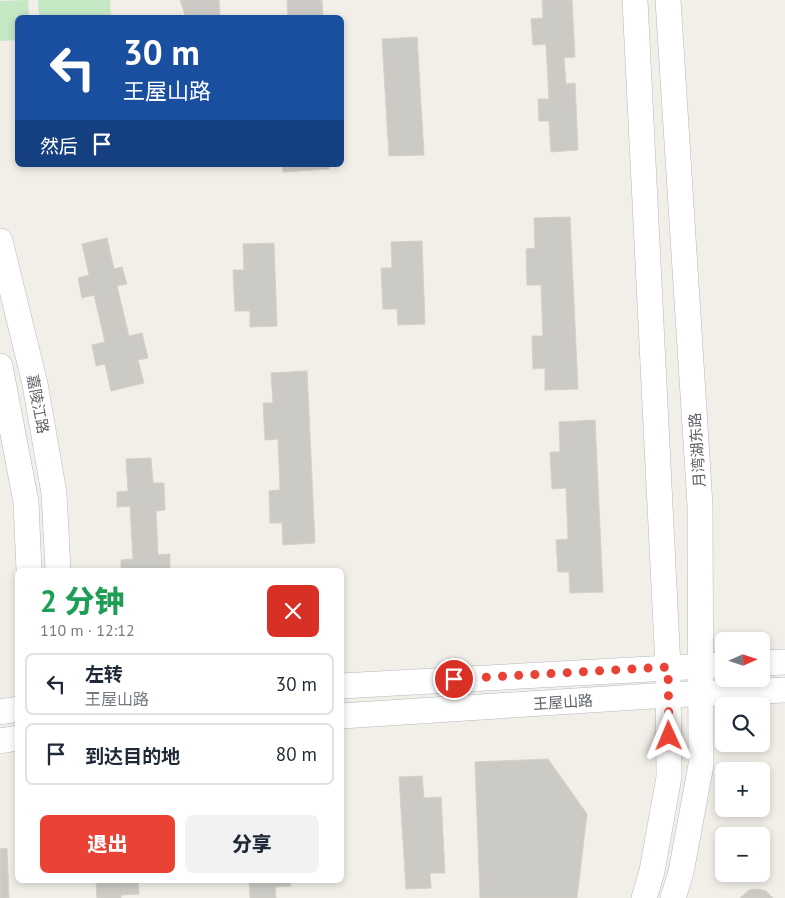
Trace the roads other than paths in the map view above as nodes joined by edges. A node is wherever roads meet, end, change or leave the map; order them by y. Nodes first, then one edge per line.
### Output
1 (635, 0) edge
2 (668, 0) edge
3 (0, 241) edge
4 (0, 366) edge
5 (29, 568) edge
6 (58, 568) edge
7 (785, 662) edge
8 (770, 663) edge
9 (712, 665) edge
10 (668, 667) junction
11 (344, 686) edge
12 (785, 690) edge
13 (701, 693) junction
14 (668, 695) junction
15 (15, 710) edge
16 (0, 712) edge
17 (344, 716) edge
18 (15, 738) edge
19 (0, 741) edge
20 (644, 898) edge
21 (673, 898) edge

1 - 10 street
2 - 9 street, 月湾湖东路
3 - 6 street, 嘉陵江路
4 - 5 street, 嘉陵江路
7 - 8 street
9 - 10 street, 王屋山路
9 - 13 street, 月湾湖东路
10 - 11 street, 王屋山路
10 - 14 street
12 - 13 street, 王屋山路
13 - 14 street, 王屋山路
13 - 21 street, 月湾湖东路
14 - 17 street, 王屋山路
14 - 20 street
15 - 16 street
18 - 19 street

